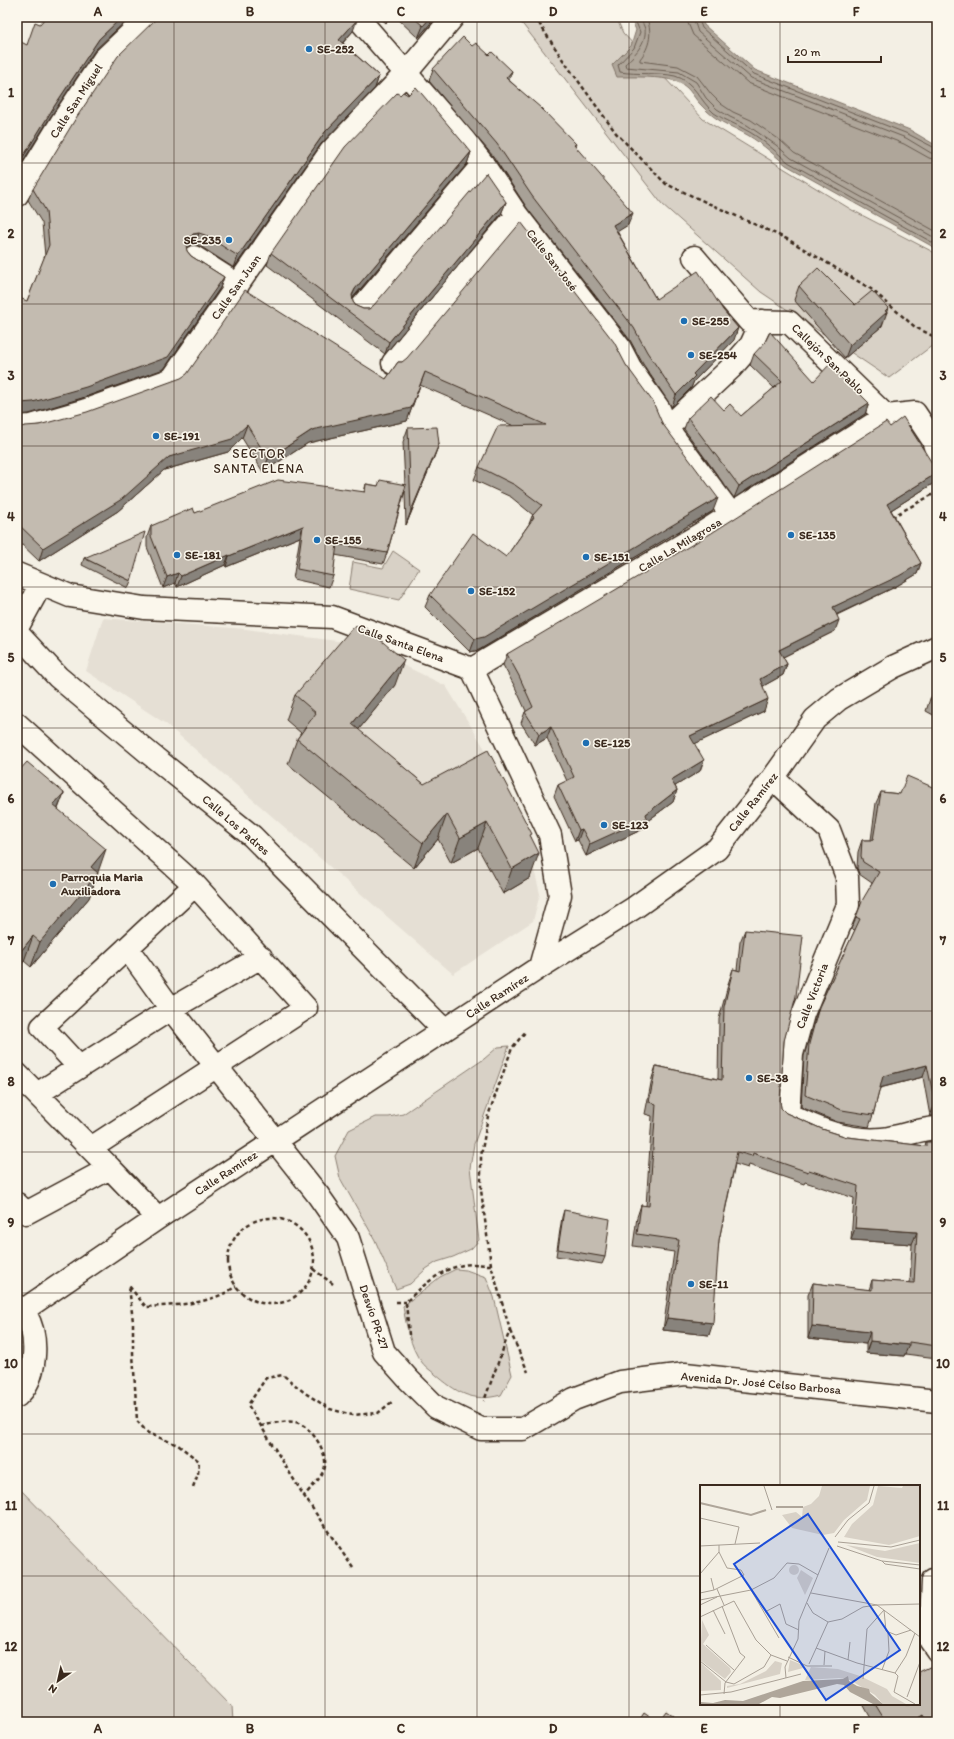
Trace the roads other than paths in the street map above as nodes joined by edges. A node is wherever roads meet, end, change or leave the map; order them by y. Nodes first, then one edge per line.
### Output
1 (148, 17) edge
2 (357, 17) edge
3 (452, 17) edge
4 (406, 73) junction
5 (483, 164) junction
6 (17, 195) edge
7 (517, 215) junction
8 (194, 257) edge
9 (694, 257) dead end
10 (238, 285) junction
11 (360, 309) edge
12 (762, 321) junction
13 (393, 363) dead end
14 (886, 416) junction
15 (17, 427) edge
16 (667, 428) junction
17 (937, 453) edge
18 (731, 514) junction
19 (17, 574) edge
20 (41, 584) junction
21 (17, 628) edge
22 (17, 633) edge
23 (937, 648) edge
24 (472, 669) junction
25 (17, 724) edge
26 (773, 778) junction
27 (196, 884) junction
28 (127, 948) junction
29 (261, 957) junction
30 (540, 967) junction
31 (171, 1010) junction
32 (444, 1030) junction
33 (80, 1067) junction
34 (217, 1067) junction
35 (17, 1074) edge
36 (37, 1094) junction
37 (937, 1128) edge
38 (275, 1141) junction
39 (91, 1148) junction
40 (110, 1168) junction
41 (17, 1204) edge
42 (158, 1218) junction
43 (19, 1308) edge
44 (17, 1396) edge
45 (937, 1401) edge
46 (523, 1429) joint
47 (937, 1580) edge
48 (937, 1650) edge

1 - 6 street, Calle San Miguel
2 - 4 street, Calle San José
3 - 4 street, Calle San Juan
4 - 5 street, Calle San José
4 - 10 street, Calle San Juan
5 - 7 street, Calle San José
5 - 11 street
7 - 13 street
7 - 16 street, Calle San José
8 - 10 street
9 - 12 street, Callejón San Pablo
10 - 15 street, Calle San Juan
12 - 14 street, Callejón San Pablo
12 - 16 street
14 - 17 street
14 - 18 street, Calle La Milagrosa
16 - 18 street, Calle San José
18 - 24 street, Calle La Milagrosa
19 - 20 street, Calle Santa Elena
20 - 21 street
20 - 24 street, Calle Santa Elena
22 - 32 street, Calle Los Padres
23 - 26 street, Calle Ramírez
24 - 30 street
25 - 27 street
26 - 30 street, Calle Ramírez
26 - 37 street, Calle Victoria
27 - 28 street
27 - 29 street
28 - 31 street, Desvío PR-27
28 - 33 street
29 - 31 street
29 - 34 street
30 - 32 street, Calle Ramírez
31 - 33 street
31 - 34 street, Desvío PR-27
32 - 38 street, Calle Ramírez
33 - 36 street
34 - 38 street, Desvío PR-27
34 - 39 street
35 - 36 street
36 - 39 street
38 - 42 street, Calle Ramírez
38 - 46 street, Desvío PR-27
39 - 40 street
40 - 41 street
40 - 42 street
42 - 43 street, Calle Ramírez
43 - 44 street
45 - 46 street, Avenida Dr. José Celso Barbosa
47 - 48 street

